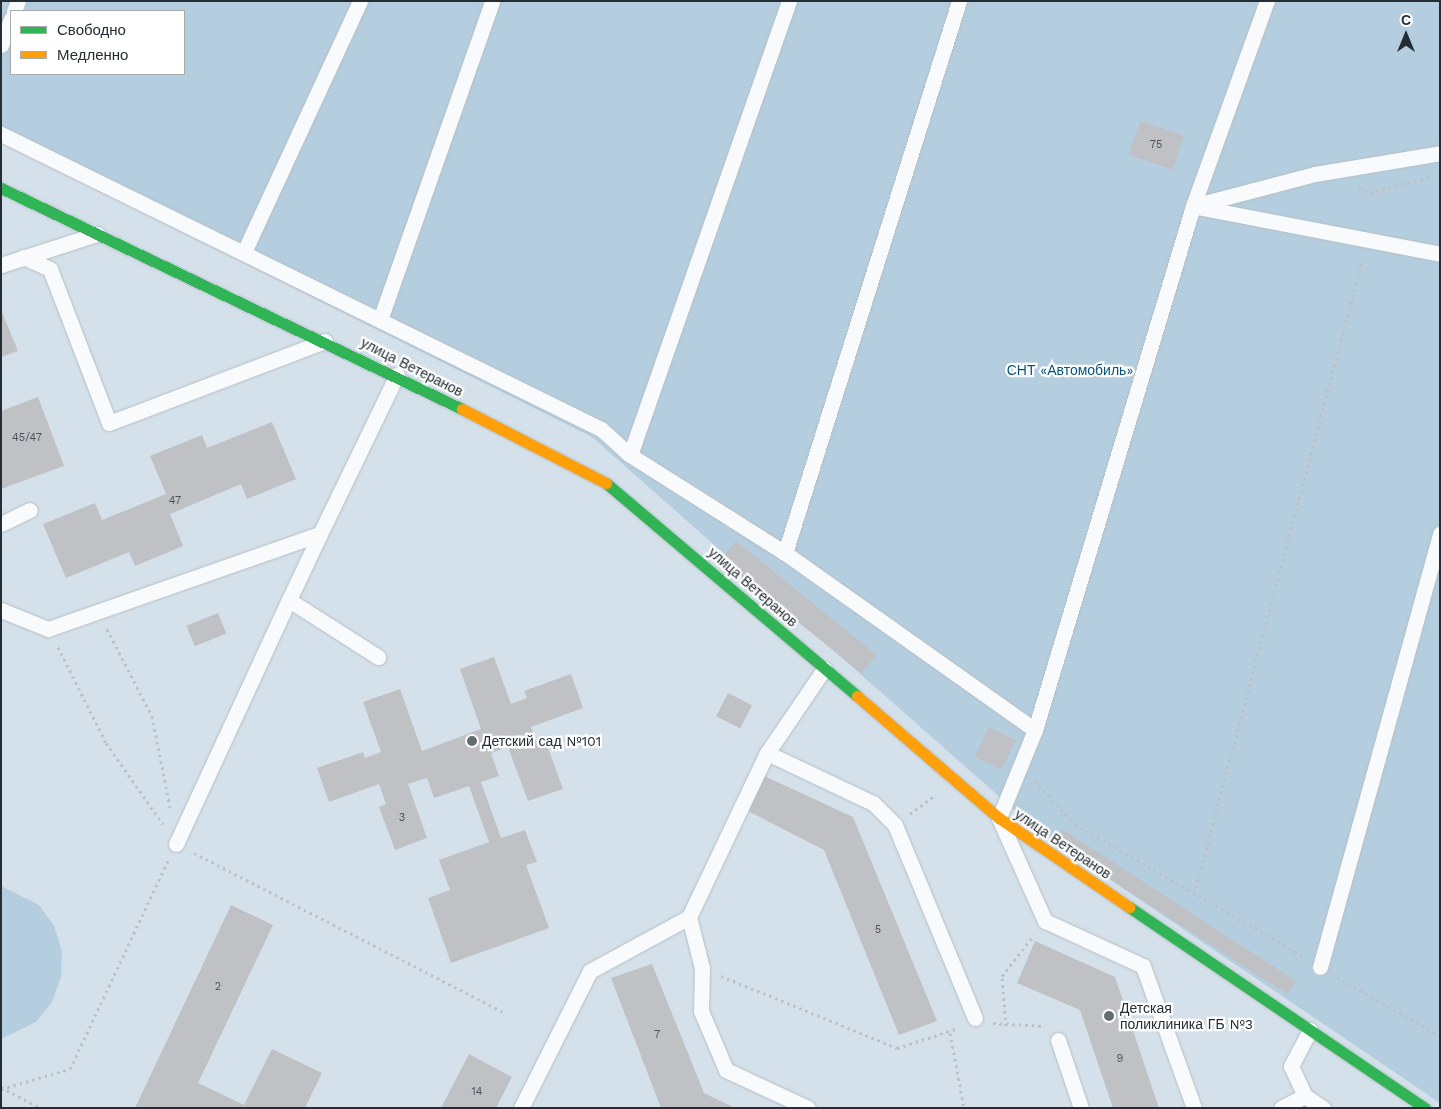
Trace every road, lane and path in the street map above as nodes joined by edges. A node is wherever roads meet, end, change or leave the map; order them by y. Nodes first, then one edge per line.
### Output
1 (360, 1) edge
2 (492, 1) edge
3 (789, 1) edge
4 (959, 1) edge
5 (1267, 1) edge
6 (10, 22) edge
7 (1, 45) edge
8 (1, 134) edge
9 (1440, 152) edge
10 (1, 188) edge
11 (1193, 206) junction
12 (101, 233) junction
13 (1367, 243) junction
14 (244, 252) junction
15 (1440, 254) edge
16 (23, 256) junction
17 (1, 265) edge
18 (381, 317) junction
19 (325, 340) junction
20 (397, 375) junction
21 (630, 455) junction
22 (30, 510) dead end
23 (1, 524) edge
24 (1440, 533) edge
25 (320, 534) junction
26 (785, 553) junction
27 (289, 600) junction
28 (1, 610) edge
29 (98, 611) junction
30 (48, 629) junction
31 (378, 657) dead end
32 (824, 669) junction
33 (1035, 730) junction
34 (767, 754) junction
35 (1021, 768) junction
36 (954, 780) junction
37 (999, 818) junction
38 (895, 825) junction
39 (176, 844) junction
40 (1194, 894) junction
41 (689, 917) junction
42 (1045, 921) junction
43 (1320, 967) junction
44 (702, 968) junction
45 (505, 1012) dead end
46 (976, 1018) junction
47 (1006, 1026) junction
48 (1310, 1030) junction
49 (950, 1033) junction
50 (1440, 1036) edge
51 (1058, 1040) joint
52 (1, 1088) edge
53 (6, 1088) junction
54 (1305, 1096) junction
55 (40, 1108) edge
56 (520, 1108) edge
57 (808, 1108) edge
58 (964, 1108) edge
59 (1081, 1108) edge
60 (1194, 1108) edge
61 (1281, 1108) edge
62 (1323, 1108) edge
63 (1425, 1108) edge

1 - 14 lane
2 - 18 lane
3 - 21 lane
4 - 26 lane
5 - 11 lane
6 - 7 lane
8 - 14 lane
9 - 11 lane
10 - 12 street, улица Ветеранов
11 - 13 lane
11 - 33 lane
12 - 16 lane
12 - 19 street, улица Ветеранов
13 - 15 lane
13 - 40 path
14 - 18 lane
16 - 17 lane
16 - 19 lane
18 - 21 lane
19 - 20 street, улица Ветеранов
20 - 25 lane
20 - 32 street, улица Ветеранов
21 - 26 lane
22 - 23 lane
24 - 43 lane
25 - 27 lane
25 - 29 lane
26 - 33 lane
27 - 31 lane
27 - 39 lane
28 - 30 lane
29 - 30 lane
29 - 39 path
30 - 39 path
32 - 34 lane
32 - 36 street, улица Ветеранов
33 - 35 lane
34 - 38 lane
34 - 41 lane
35 - 37 lane
35 - 40 path
36 - 37 street, улица Ветеранов
36 - 38 path
37 - 42 lane
37 - 48 street, улица Ветеранов
38 - 46 lane
39 - 45 path
39 - 53 path
40 - 43 path
41 - 44 lane
41 - 56 lane
42 - 47 path
42 - 60 lane
43 - 50 path
44 - 49 path
44 - 57 lane
46 - 47 path
46 - 49 path
47 - 51 path
48 - 54 lane
48 - 63 street, улица Ветеранов
49 - 58 path
51 - 59 lane
52 - 53 path
53 - 55 path
54 - 61 lane
54 - 62 lane

